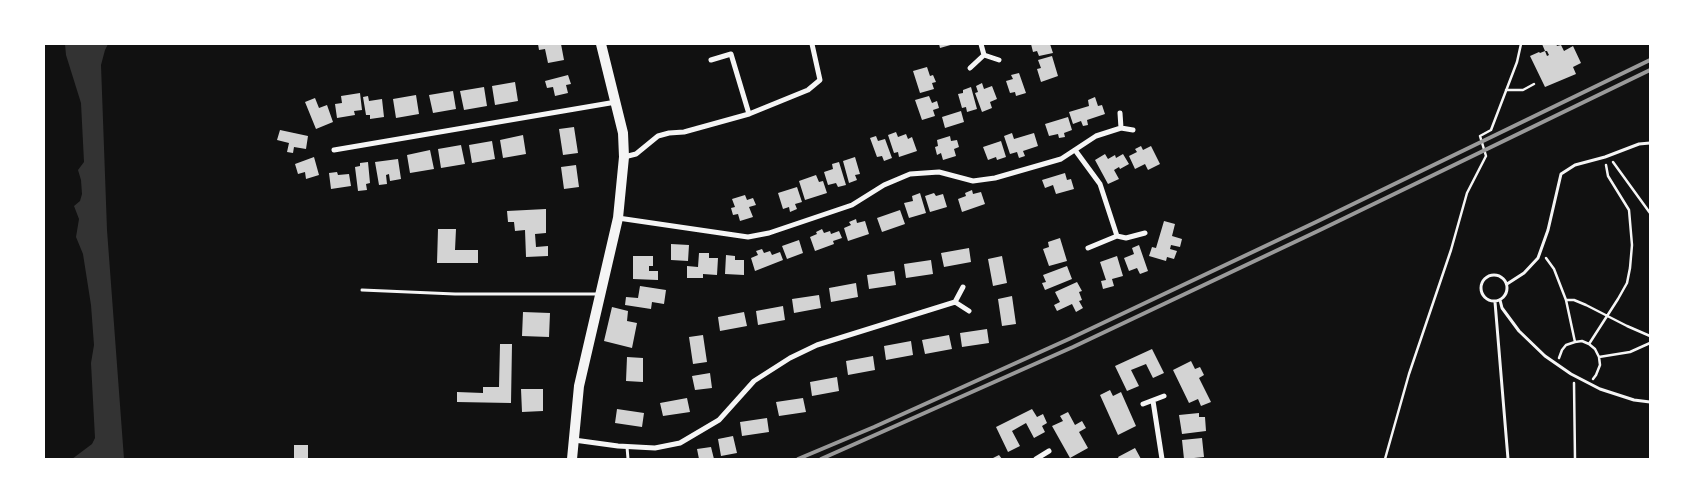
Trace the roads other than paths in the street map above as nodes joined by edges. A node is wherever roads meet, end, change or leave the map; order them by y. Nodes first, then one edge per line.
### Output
1 (602, 44) edge
2 (812, 44) edge
3 (981, 44) edge
4 (984, 55) junction
5 (711, 60) dead end
6 (1000, 60) dead end
7 (970, 68) dead end
8 (616, 102) junction
9 (1120, 113) dead end
10 (749, 114) junction
11 (1122, 128) junction
12 (1133, 130) dead end
13 (1650, 143) edge
14 (334, 150) dead end
15 (1075, 150) junction
16 (624, 157) junction
17 (618, 218) junction
18 (1145, 233) dead end
19 (1116, 236) junction
20 (1088, 248) dead end
21 (1507, 284) junction
22 (963, 287) dead end
23 (362, 290) dead end
24 (601, 294) junction
25 (1500, 300) junction
26 (955, 302) junction
27 (1495, 302) junction
28 (969, 311) dead end
29 (1164, 396) dead end
30 (1153, 401) junction
31 (1650, 402) edge
32 (1143, 404) dead end
33 (574, 440) junction
34 (627, 446) junction
35 (1049, 451) dead end
36 (572, 459) edge
37 (628, 459) edge
38 (1036, 459) edge
39 (1162, 459) edge
40 (1508, 459) edge

1 - 8 main road
2 - 10 street
3 - 4 street
4 - 6 street
4 - 7 street
5 - 10 street
8 - 14 street
8 - 16 main road
9 - 11 street
10 - 16 street
11 - 12 street
11 - 15 street
13 - 21 lane
15 - 17 street
15 - 19 street
16 - 17 main road
17 - 24 main road
18 - 19 street
19 - 20 street
21 - 25 lane
21 - 27 lane
22 - 26 street
23 - 24 lane
24 - 33 main road
25 - 27 lane
25 - 31 lane
26 - 28 street
26 - 34 street
27 - 40 lane
29 - 30 street
30 - 32 street
30 - 39 street
33 - 34 street
33 - 36 main road
34 - 37 lane
35 - 38 street

